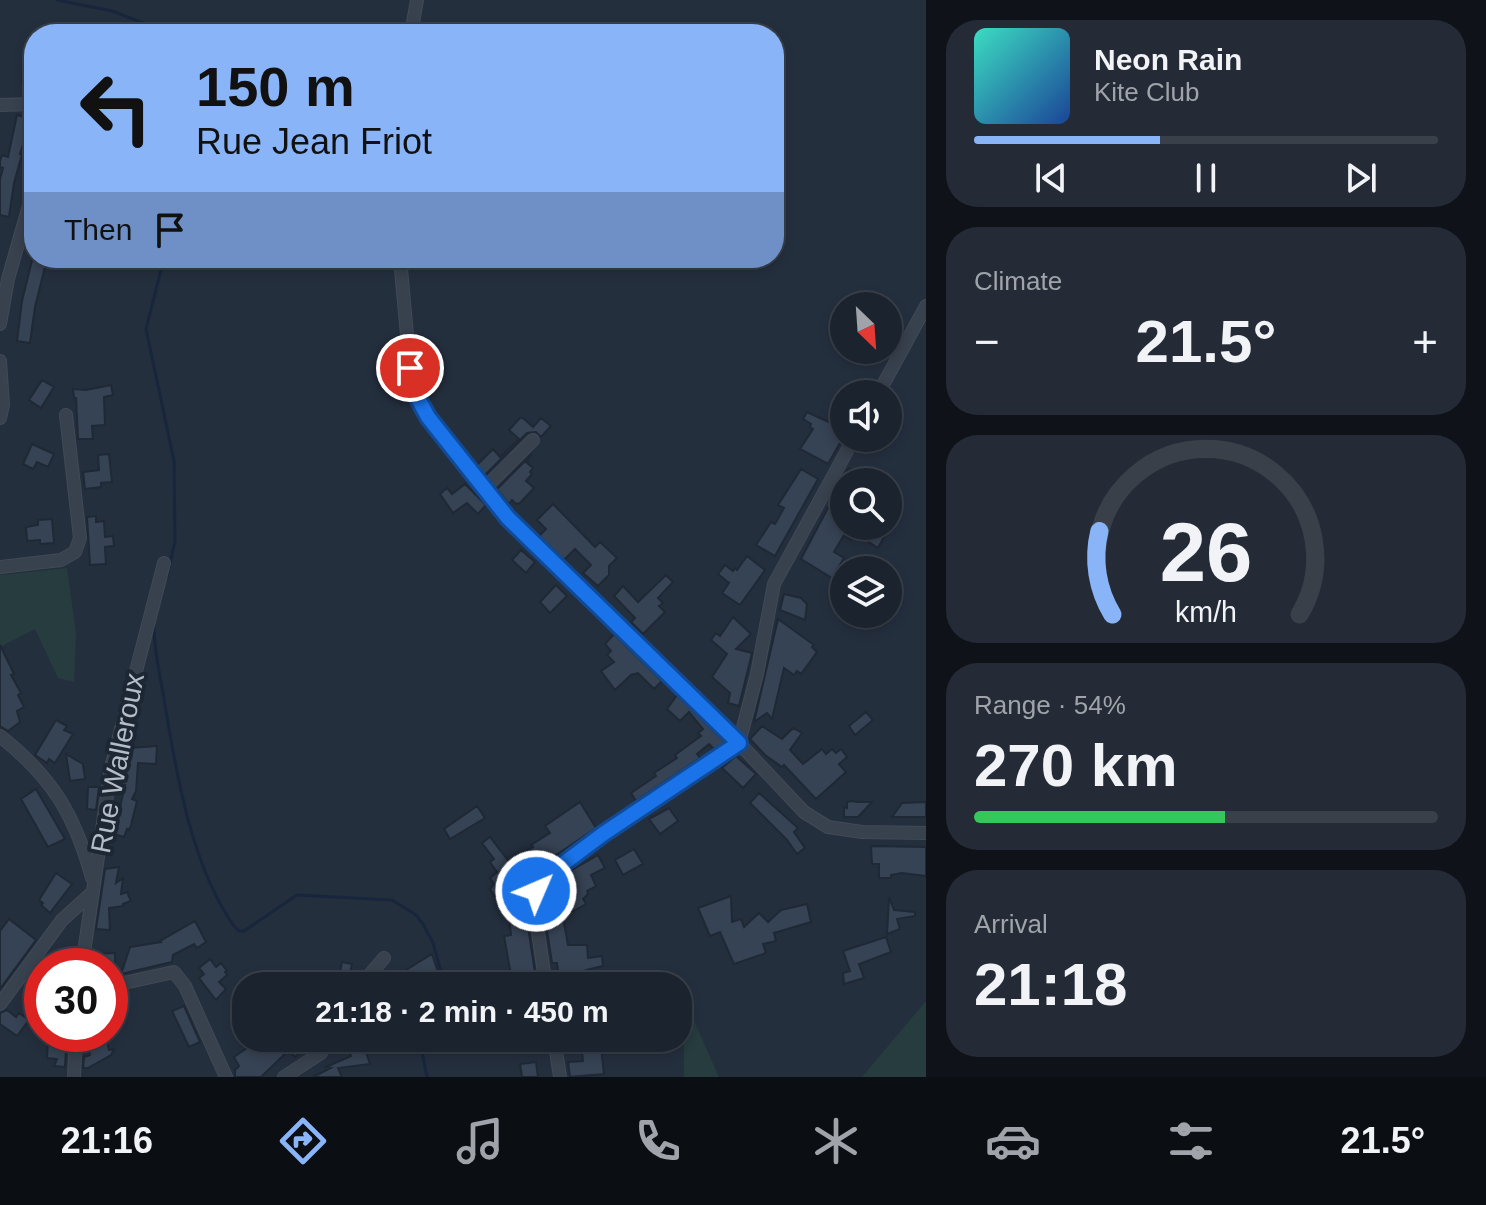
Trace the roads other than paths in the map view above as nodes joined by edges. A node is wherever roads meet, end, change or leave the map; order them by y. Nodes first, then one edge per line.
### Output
1 (417, 0) edge
2 (413, 24) edge
3 (24, 104) edge
4 (0, 105) edge
5 (24, 218) edge
6 (401, 268) edge
7 (4, 278) edge
8 (926, 306) edge
9 (0, 324) edge
10 (0, 361) edge
11 (886, 380) edge
12 (66, 415) dead end
13 (0, 418) edge
14 (533, 440) dead end
15 (846, 452) edge
16 (484, 489) junction
17 (164, 563) dead end
18 (0, 567) edge
19 (0, 736) edge
20 (739, 743) junction
21 (926, 833) edge
22 (94, 889) junction
23 (85, 948) edge
24 (384, 958) dead end
25 (372, 972) edge
26 (544, 972) edge
27 (128, 982) edge
28 (0, 1004) edge
29 (75, 1052) edge
30 (321, 1052) edge
31 (556, 1052) edge
32 (74, 1077) edge
33 (226, 1077) edge
34 (284, 1077) edge
35 (560, 1077) edge

1 - 2 street
3 - 4 street
5 - 7 street
6 - 16 street
7 - 9 street
8 - 11 street
10 - 13 street
12 - 18 street
14 - 16 street
15 - 20 street
16 - 20 street
17 - 22 street, Rue Walleroux
19 - 22 street
20 - 21 street
20 - 26 street
22 - 23 street, Rue Walleroux
22 - 28 street
24 - 25 street
27 - 33 street
29 - 32 street
30 - 34 street
31 - 35 street

